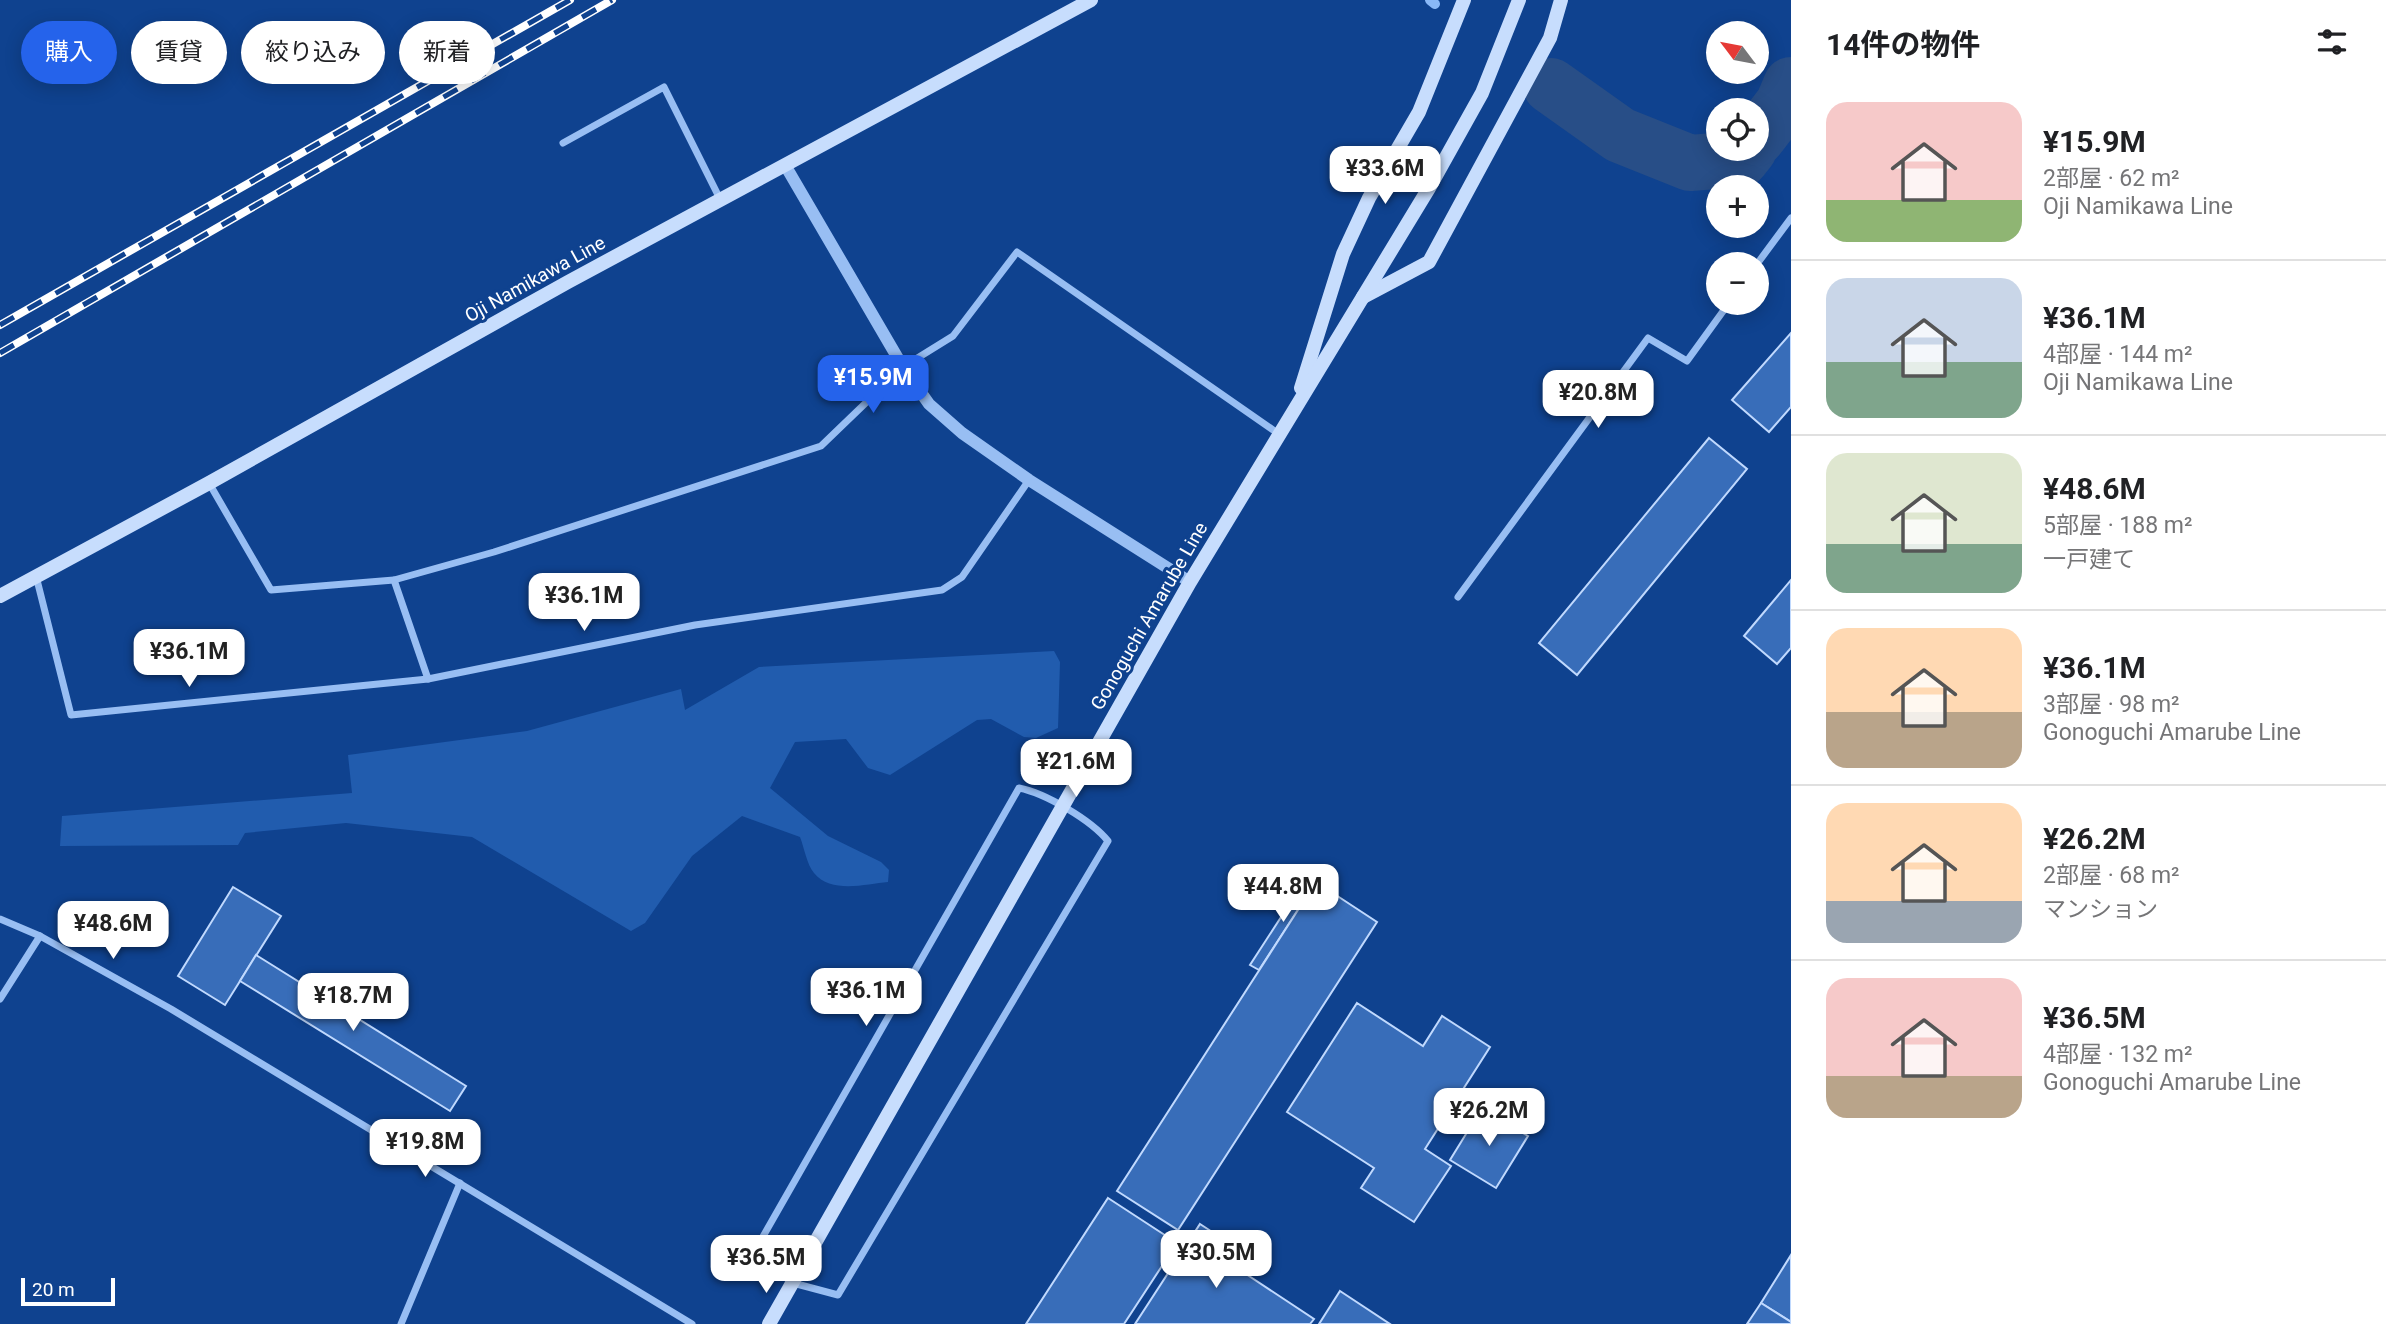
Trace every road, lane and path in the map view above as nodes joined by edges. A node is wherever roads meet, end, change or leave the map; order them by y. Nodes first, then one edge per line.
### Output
1 (1091, 0) edge
2 (1464, 0) edge
3 (1519, 0) edge
4 (1561, 0) edge
5 (563, 144) dead end
6 (785, 165) junction
7 (720, 200) junction
8 (1791, 218) edge
9 (1766, 252) edge
10 (1361, 298) junction
11 (1720, 315) edge
12 (904, 367) junction
13 (1294, 409) junction
14 (1279, 434) junction
15 (1029, 480) junction
16 (209, 483) junction
17 (36, 576) junction
18 (394, 580) junction
19 (1190, 582) junction
20 (0, 596) edge
21 (1458, 597) dead end
22 (428, 679) junction
23 (0, 919) edge
24 (40, 936) junction
25 (0, 999) edge
26 (460, 1183) junction
27 (793, 1283) junction
28 (401, 1324) edge
29 (692, 1324) edge
30 (769, 1324) edge

1 - 6 main road, Oji Namikawa Line
2 - 13 main road
3 - 10 main road, Gonoguchi Amarube Line
4 - 10 main road
5 - 7 street
6 - 7 main road, Oji Namikawa Line
6 - 12 street
7 - 16 main road, Oji Namikawa Line
8 - 9 street
10 - 13 main road, Gonoguchi Amarube Line
11 - 21 street
12 - 14 street
12 - 15 street
12 - 18 street
13 - 14 main road, Gonoguchi Amarube Line
14 - 19 main road, Gonoguchi Amarube Line
15 - 19 street
15 - 22 street
16 - 17 main road, Oji Namikawa Line
16 - 18 street
17 - 20 main road, Oji Namikawa Line
17 - 22 street
18 - 22 street
19 - 27 main road, Gonoguchi Amarube Line
23 - 24 street
24 - 25 street
24 - 26 street
26 - 28 street
26 - 29 street
27 - 27 street
27 - 30 main road, Gonoguchi Amarube Line

